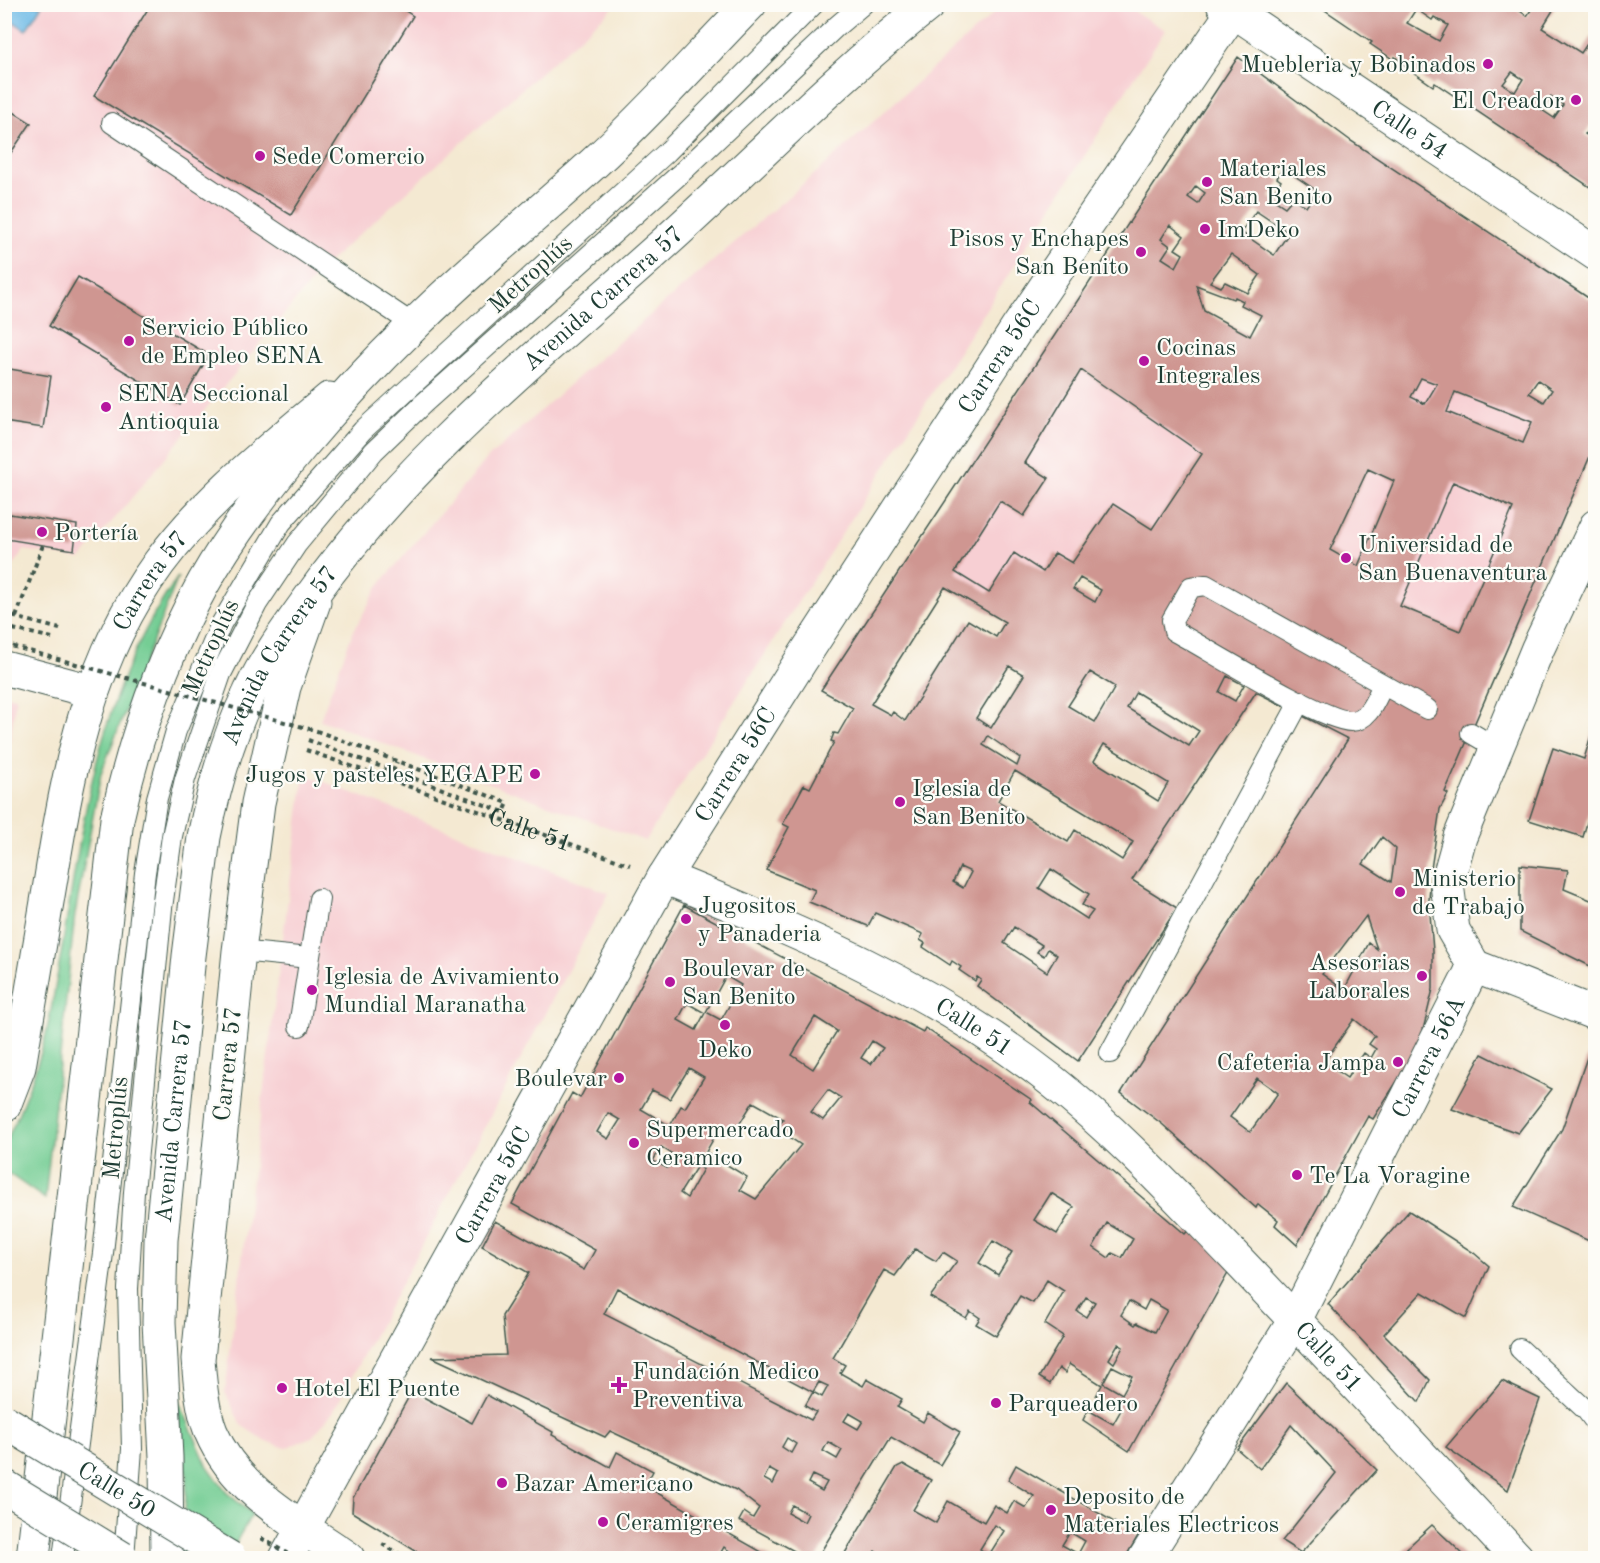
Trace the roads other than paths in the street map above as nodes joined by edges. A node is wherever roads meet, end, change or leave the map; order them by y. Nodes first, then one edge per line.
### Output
1 (750, 4) edge
2 (814, 4) edge
3 (864, 4) edge
4 (929, 4) edge
5 (1231, 7) edge
6 (112, 123) dead end
7 (1596, 254) edge
8 (414, 325) junction
9 (1596, 526) edge
10 (327, 573) junction
11 (4, 668) edge
12 (1383, 685) junction
13 (92, 691) junction
14 (1300, 701) junction
15 (1427, 709) dead end
16 (664, 877) junction
17 (319, 899) dead end
18 (239, 951) junction
19 (309, 958) junction
20 (1474, 966) junction
21 (1596, 1014) edge
22 (16, 1020) edge
23 (299, 1026) dead end
24 (1110, 1053) dead end
25 (4, 1106) edge
26 (1295, 1320) junction
27 (1520, 1349) dead end
28 (4, 1421) edge
29 (1596, 1423) edge
30 (4, 1486) edge
31 (303, 1527) junction
32 (33, 1558) edge
33 (63, 1558) edge
34 (123, 1558) edge
35 (167, 1558) edge
36 (230, 1558) edge
37 (286, 1558) edge
38 (348, 1558) edge
39 (1145, 1558) edge
40 (1517, 1558) edge

1 - 8 street
2 - 33 lane, Metroplús
3 - 34 lane, Metroplús
4 - 10 street, Avenida Carrera 57
5 - 7 street, Calle 54
5 - 16 street, Carrera 56C
6 - 8 lane
8 - 13 street, Carrera 57
8 - 32 street
9 - 20 street, Carrera 56A
10 - 18 street, Carrera 57
10 - 35 street, Avenida Carrera 57
11 - 13 street
12 - 14 lane
12 - 14 lane
12 - 15 lane
13 - 22 street, Carrera 57
14 - 24 lane
16 - 26 street, Calle 51
16 - 31 street, Carrera 56C
17 - 19 lane
18 - 19 lane
18 - 31 street, Carrera 57
19 - 23 lane
20 - 21 street
20 - 26 street, Carrera 56A
22 - 25 street, Carrera 57
26 - 39 street, Carrera 56A
26 - 40 street, Calle 51
27 - 29 lane
28 - 36 street, Calle 50, bridge
30 - 34 street, bridge
31 - 37 street, Carrera 56C
31 - 38 street

